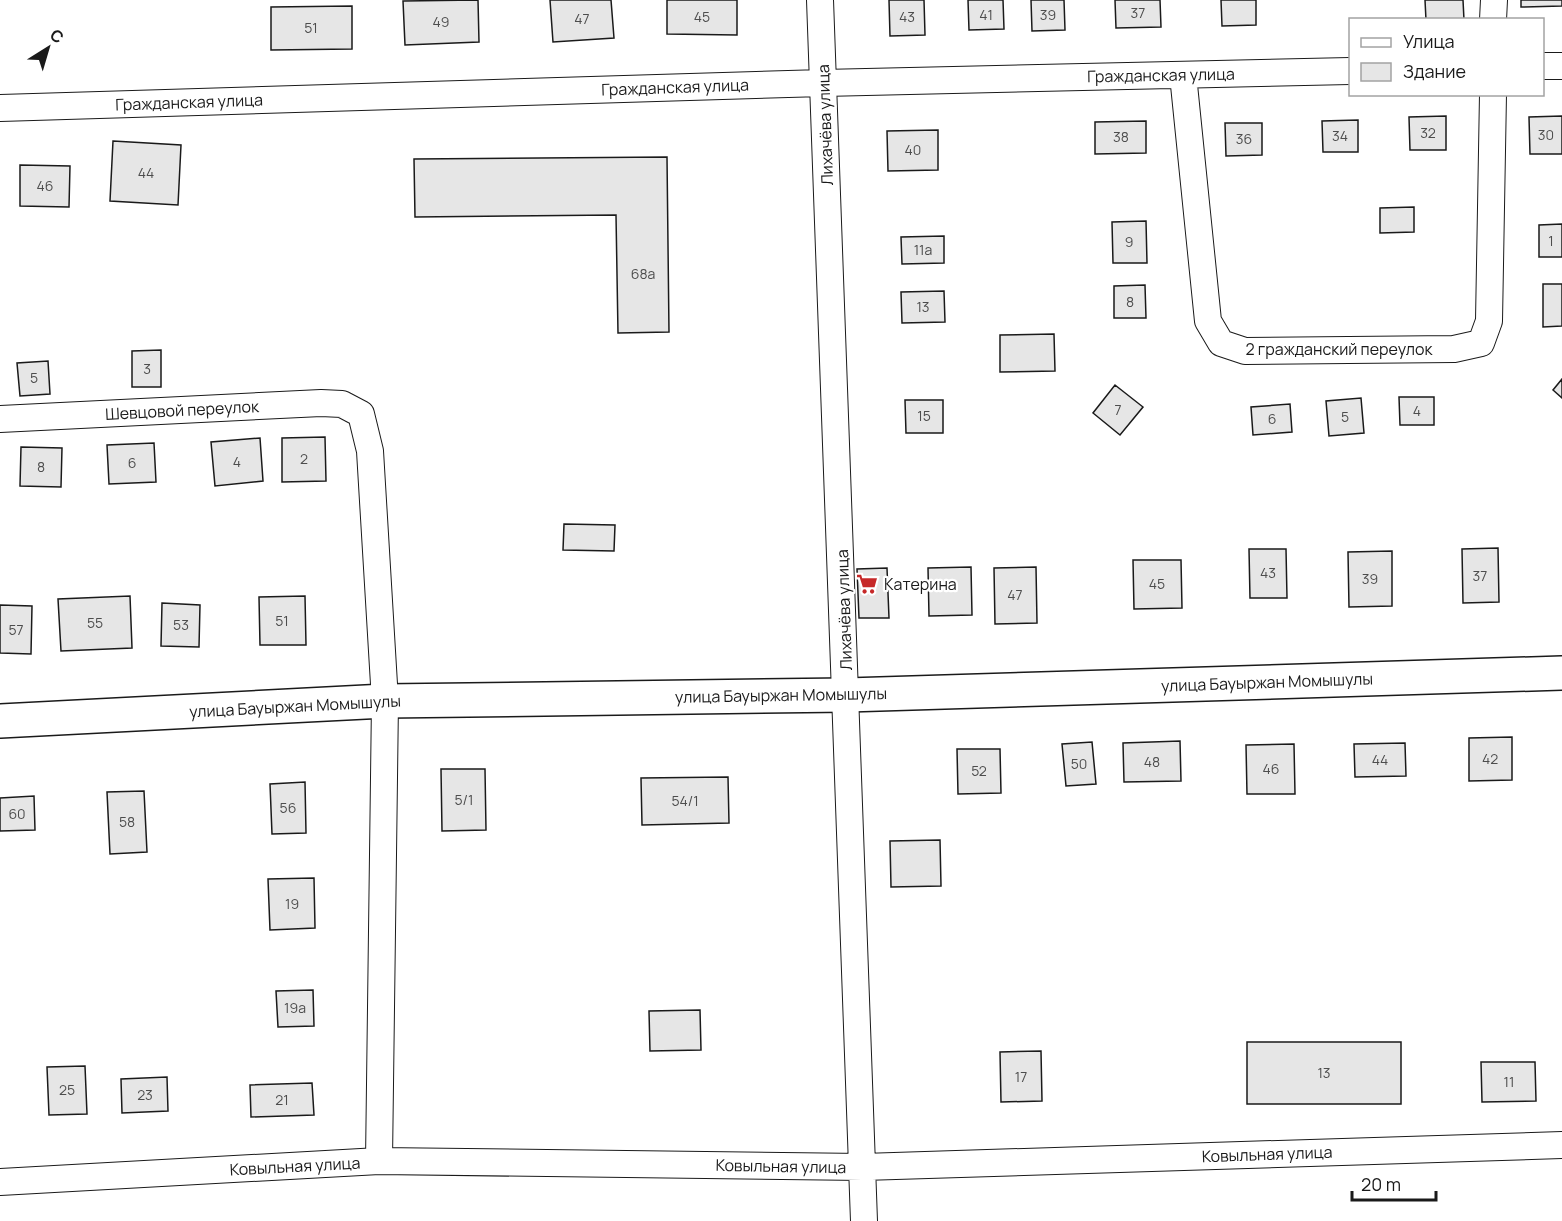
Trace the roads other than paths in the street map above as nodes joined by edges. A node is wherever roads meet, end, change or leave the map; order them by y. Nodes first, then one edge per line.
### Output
1 (820, 0) edge
2 (1494, 0) edge
3 (1493, 18) edge
4 (1544, 66) edge
5 (1562, 66) edge
6 (1349, 71) edge
7 (1183, 75) junction
8 (823, 83) junction
9 (1493, 96) edge
10 (0, 108) edge
11 (0, 419) edge
12 (1562, 673) edge
13 (847, 695) junction
14 (385, 702) junction
15 (0, 721) edge
16 (1562, 1145) edge
17 (379, 1161) junction
18 (863, 1167) junction
19 (0, 1182) edge
20 (864, 1221) edge

1 - 8 street, Лихачёва улица
2 - 3 street
4 - 5 street
6 - 7 street, Гражданская улица
7 - 8 street, Гражданская улица
7 - 9 street, 2 гражданский переулок
8 - 10 street, Гражданская улица
8 - 13 street, Лихачёва улица
11 - 14 street, Шевцовой переулок
12 - 13 street, улица Бауыржан Момышулы
13 - 14 street, улица Бауыржан Момышулы
13 - 18 street, Лихачёва улица
14 - 15 street, улица Бауыржан Момышулы
14 - 17 street
16 - 18 street, Ковыльная улица
17 - 18 street, Ковыльная улица
17 - 19 street, Ковыльная улица
18 - 20 street, Лихачёва улица

